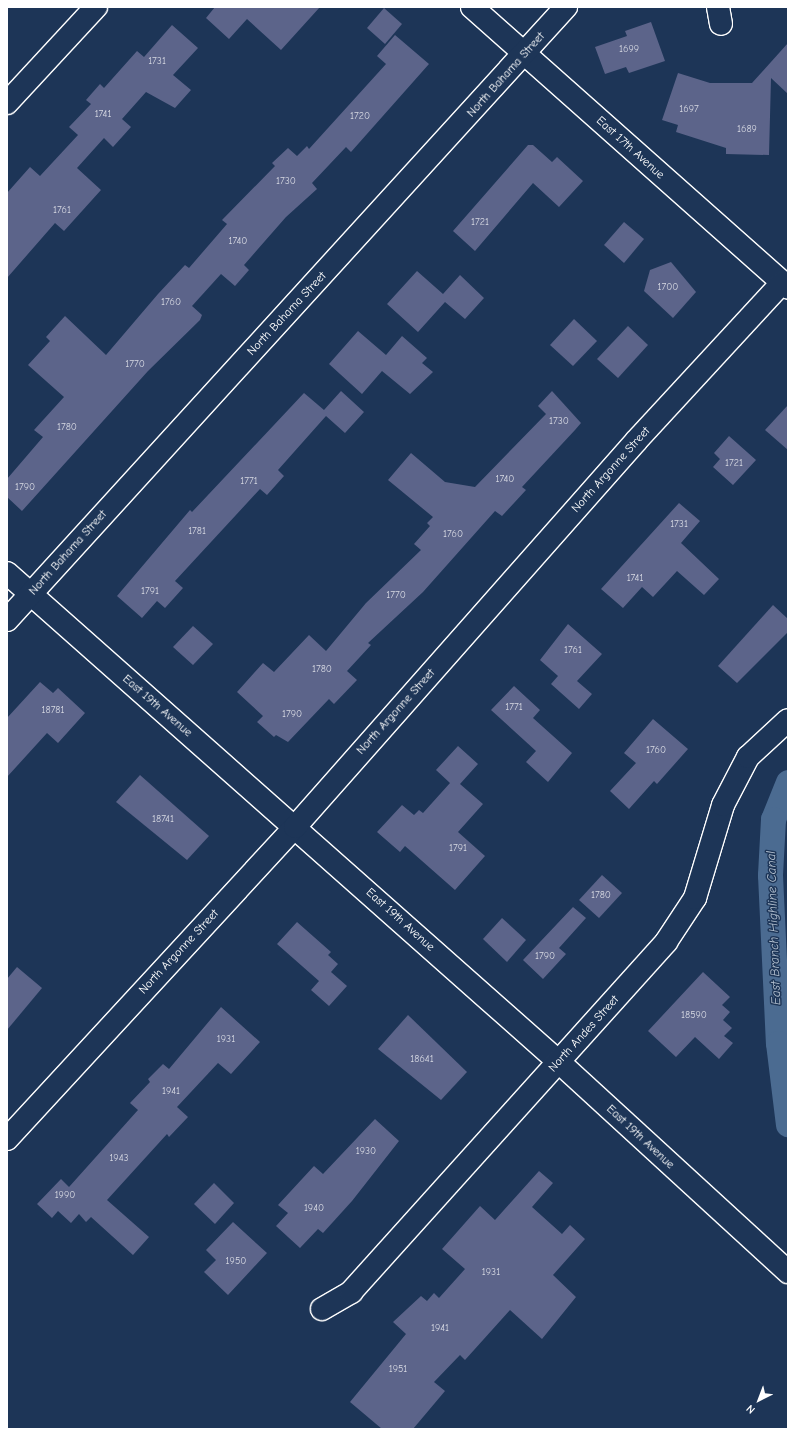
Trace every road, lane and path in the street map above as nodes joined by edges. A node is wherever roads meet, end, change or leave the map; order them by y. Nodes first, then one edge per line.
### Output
1 (96, 7) edge
2 (472, 7) edge
3 (566, 7) edge
4 (525, 56) junction
5 (7, 103) edge
6 (785, 286) edge
7 (7, 573) edge
8 (31, 595) junction
9 (7, 620) edge
10 (788, 720) edge
11 (295, 827) junction
12 (559, 1062) junction
13 (7, 1139) edge
14 (788, 1272) edge
15 (322, 1309) dead end

1 - 5 street
2 - 4 street, East 17th Avenue
3 - 4 street, North Bahama Street
4 - 6 street, East 17th Avenue
4 - 8 street, North Bahama Street
6 - 11 street, North Argonne Street
7 - 8 street, East 19th Avenue
8 - 9 street, North Bahama Street
8 - 11 street, East 19th Avenue
10 - 12 street, North Andes Street
11 - 12 street, East 19th Avenue
11 - 13 street, North Argonne Street
12 - 14 street, East 19th Avenue
12 - 15 street, North Andes Street

